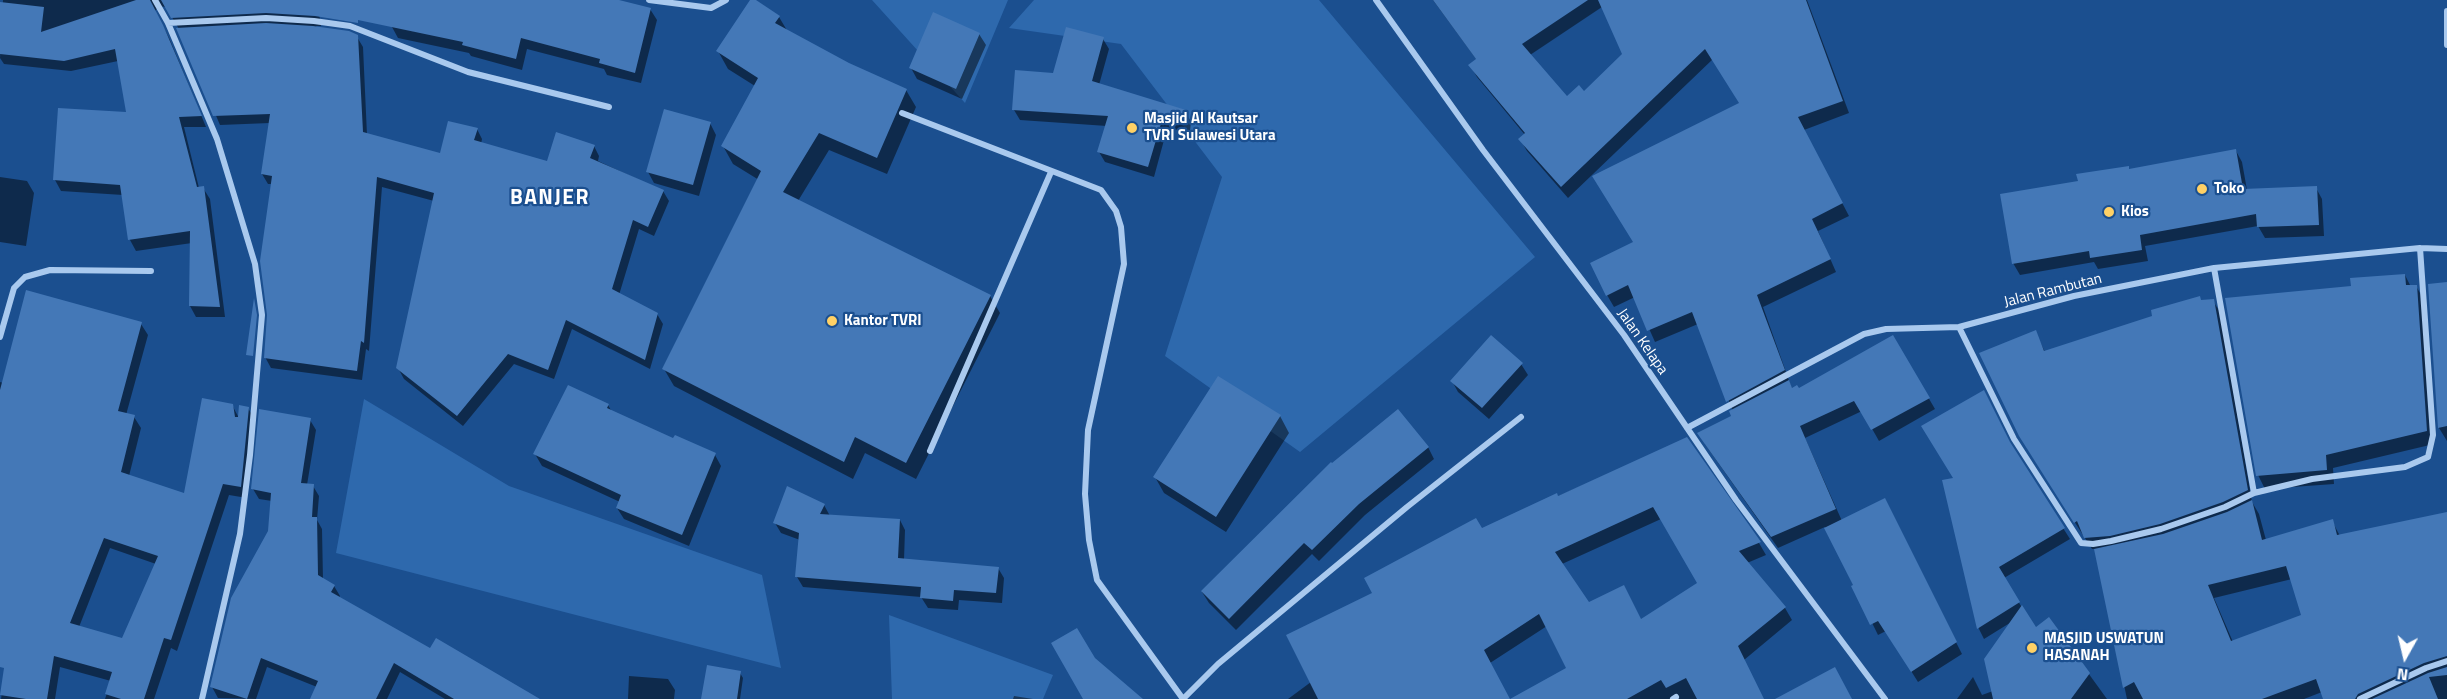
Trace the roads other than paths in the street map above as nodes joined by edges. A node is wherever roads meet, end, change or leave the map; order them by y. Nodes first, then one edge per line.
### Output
1 (155, 0) edge
2 (649, 0) edge
3 (726, 0) edge
4 (1376, 0) edge
5 (2447, 11) edge
6 (168, 23) junction
7 (2447, 45) edge
8 (609, 107) dead end
9 (902, 113) dead end
10 (1051, 172) junction
11 (2420, 248) junction
12 (2447, 249) edge
13 (2214, 268) junction
14 (151, 271) dead end
15 (1959, 327) junction
16 (0, 337) edge
17 (1521, 417) dead end
18 (1687, 428) junction
19 (930, 452) dead end
20 (2254, 493) junction
21 (2447, 661) edge
22 (202, 699) edge
23 (1885, 699) edge
24 (2360, 699) edge

1 - 6 street
2 - 3 street
4 - 18 street, Jalan Kelapa
5 - 7 street
6 - 8 street
6 - 22 street
9 - 10 street
10 - 17 street
10 - 19 street
11 - 12 street, Jalan Rambutan
11 - 13 street, Jalan Rambutan
11 - 20 street
13 - 15 street, Jalan Rambutan
13 - 20 street
14 - 16 street
15 - 18 street, Jalan Rambutan
15 - 20 street
18 - 23 street, Jalan Kelapa
21 - 24 street

